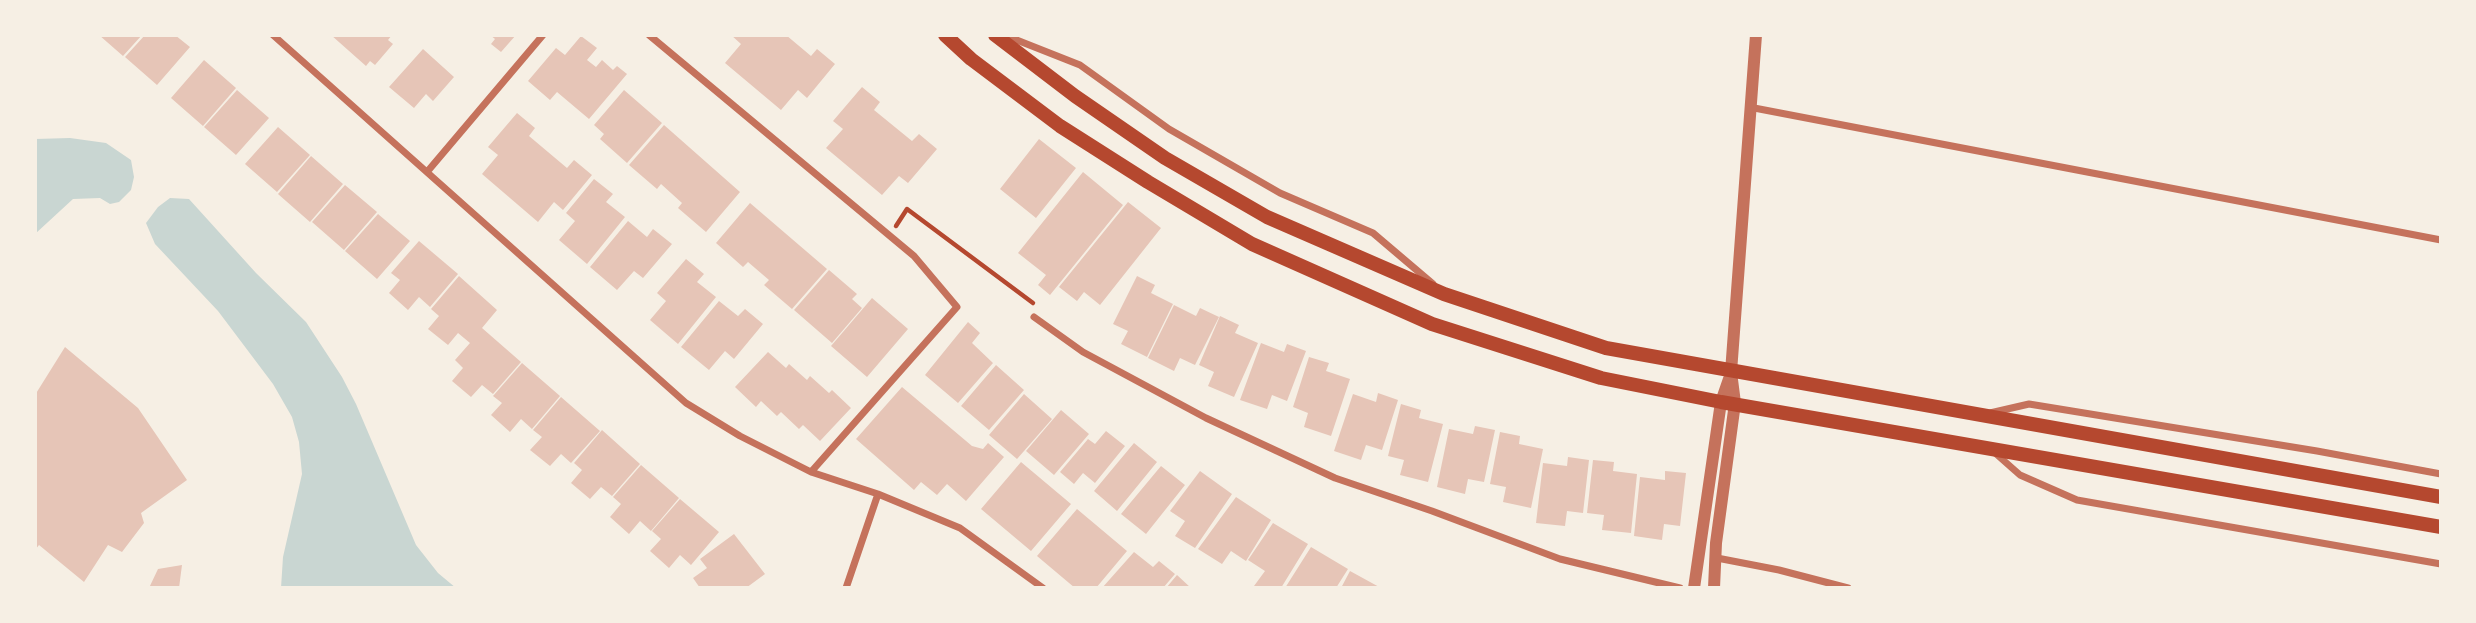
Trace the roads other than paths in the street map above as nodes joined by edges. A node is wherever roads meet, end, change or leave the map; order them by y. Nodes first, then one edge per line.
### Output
1 (273, 35) edge
2 (543, 35) edge
3 (649, 35) edge
4 (945, 35) edge
5 (995, 35) edge
6 (1004, 35) edge
7 (1756, 35) edge
8 (1749, 107) junction
9 (427, 172) junction
10 (2441, 240) edge
11 (1444, 294) junction
12 (1034, 317) dead end
13 (1731, 372) junction
14 (1728, 403) junction
15 (1980, 416) junction
16 (1991, 450) junction
17 (811, 472) junction
18 (2441, 474) edge
19 (878, 494) junction
20 (2441, 497) edge
21 (2441, 527) edge
22 (1717, 558) junction
23 (2441, 564) edge
24 (846, 588) edge
25 (1043, 588) edge
26 (1680, 588) edge
27 (1694, 588) edge
28 (1714, 588) edge
29 (1848, 588) edge

1 - 9 street
2 - 9 street
3 - 17 street
4 - 14 main road
5 - 11 main road
6 - 11 street
7 - 8 street
8 - 10 street
8 - 13 street
9 - 17 street
11 - 13 main road
12 - 26 street
13 - 14 street
13 - 15 main road
14 - 16 main road
14 - 22 street
14 - 27 street
15 - 18 street
15 - 20 main road
16 - 21 main road
16 - 23 street
17 - 19 street
19 - 24 street
19 - 25 street
22 - 28 street
22 - 29 street

